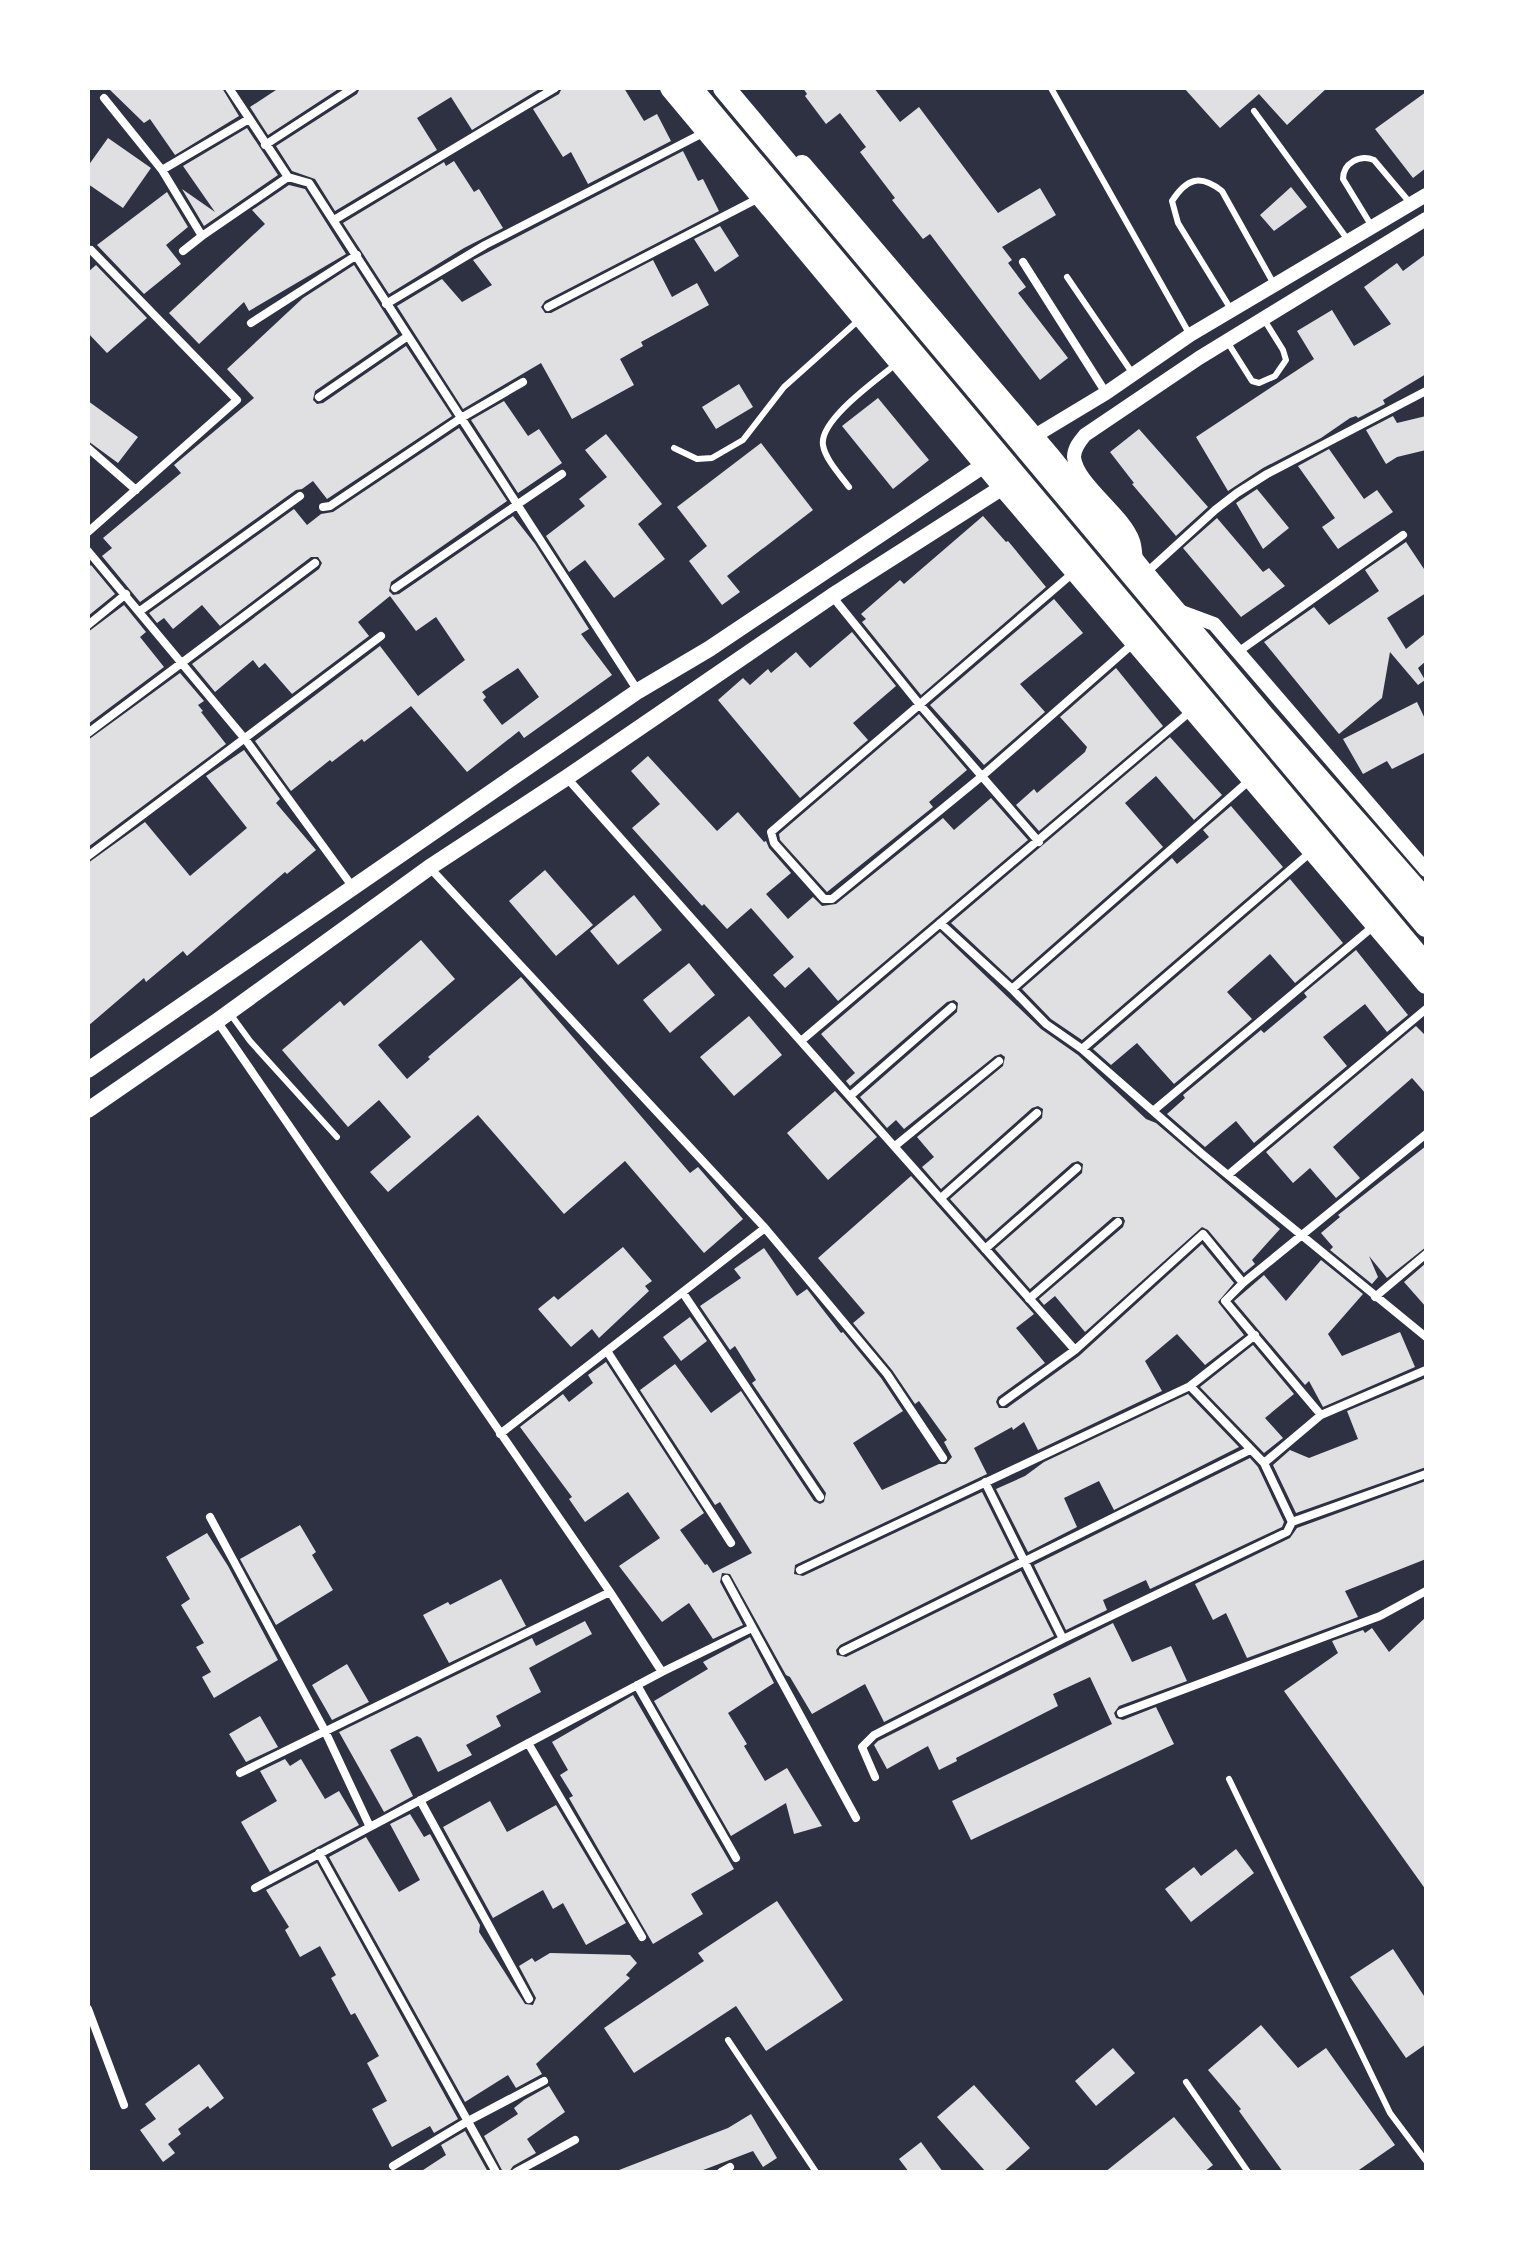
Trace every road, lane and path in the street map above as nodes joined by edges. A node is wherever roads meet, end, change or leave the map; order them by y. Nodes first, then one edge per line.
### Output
1 (229, 88) edge
2 (353, 88) edge
3 (555, 88) edge
4 (670, 88) edge
5 (691, 88) edge
6 (724, 88) edge
7 (738, 88) edge
8 (1051, 88) edge
9 (104, 98) dead end
10 (1254, 111) dead end
11 (249, 119) junction
12 (706, 132) junction
13 (265, 145) junction
14 (162, 170) junction
15 (288, 177) junction
16 (1426, 195) edge
17 (759, 198) junction
18 (1411, 204) junction
19 (1426, 219) edge
20 (334, 220) junction
21 (1373, 228) junction
22 (202, 236) junction
23 (1350, 242) junction
24 (91, 250) dead end
25 (183, 251) dead end
26 (357, 255) junction
27 (1023, 262) dead end
28 (897, 277) junction
29 (1067, 277) dead end
30 (1275, 286) junction
31 (386, 304) junction
32 (548, 307) dead end
33 (857, 311) junction
34 (1232, 311) junction
35 (1263, 318) junction
36 (251, 323) dead end
37 (1190, 335) junction
38 (408, 336) junction
39 (1227, 341) junction
40 (894, 355) junction
41 (1133, 374) junction
42 (523, 382) dead end
43 (1426, 391) edge
44 (1106, 393) junction
45 (319, 397) dead end
46 (461, 418) junction
47 (1033, 437) junction
48 (88, 448) edge
49 (674, 448) dead end
50 (984, 465) junction
51 (562, 474) dead end
52 (849, 487) dead end
53 (1003, 487) junction
54 (136, 490) junction
55 (300, 496) dead end
56 (517, 503) junction
57 (323, 507) dead end
58 (88, 532) edge
59 (1403, 535) dead end
60 (88, 551) edge
61 (315, 563) dead end
62 (1141, 569) junction
63 (1076, 571) junction
64 (395, 588) dead end
65 (126, 594) junction
66 (832, 596) junction
67 (1175, 609) junction
68 (140, 611) junction
69 (88, 625) edge
70 (381, 636) dead end
71 (1135, 641) junction
72 (1237, 652) junction
73 (181, 662) junction
74 (638, 691) junction
75 (920, 705) junction
76 (1193, 709) junction
77 (88, 733) edge
78 (245, 739) junction
79 (981, 777) junction
80 (566, 778) junction
81 (1252, 779) junction
82 (1039, 842) junction
83 (1312, 850) junction
84 (88, 856) edge
85 (430, 867) junction
86 (1426, 870) edge
87 (352, 886) junction
88 (1426, 899) edge
89 (940, 923) junction
90 (1376, 925) junction
91 (1426, 926) edge
92 (1426, 965) edge
93 (1426, 984) edge
94 (1012, 989) junction
95 (952, 1007) dead end
96 (1426, 1009) edge
97 (223, 1017) junction
98 (801, 1041) junction
99 (1082, 1049) junction
100 (999, 1061) dead end
101 (88, 1070) edge
102 (850, 1096) junction
103 (88, 1110) edge
104 (1153, 1111) junction
105 (1037, 1113) dead end
106 (1426, 1134) edge
107 (337, 1137) dead end
108 (895, 1146) junction
109 (1077, 1168) dead end
110 (1228, 1175) junction
111 (941, 1198) junction
112 (1118, 1222) dead end
113 (765, 1228) junction
114 (1301, 1237) junction
115 (985, 1249) junction
116 (1426, 1254) edge
117 (1243, 1283) junction
118 (683, 1293) junction
119 (1375, 1297) junction
120 (1029, 1299) junction
121 (1255, 1335) junction
122 (1426, 1337) edge
123 (1075, 1350) junction
124 (607, 1351) junction
125 (1426, 1370) edge
126 (1190, 1386) junction
127 (1003, 1402) dead end
128 (1321, 1415) junction
129 (500, 1434) junction
130 (1250, 1450) junction
131 (943, 1458) dead end
132 (1264, 1463) junction
133 (1426, 1474) edge
134 (985, 1482) junction
135 (820, 1497) dead end
136 (210, 1517) dead end
137 (1292, 1522) junction
138 (731, 1543) dead end
139 (1025, 1560) junction
140 (800, 1570) dead end
141 (726, 1579) dead end
142 (1426, 1591) edge
143 (610, 1592) junction
144 (752, 1628) junction
145 (1063, 1639) junction
146 (843, 1651) dead end
147 (662, 1672) junction
148 (637, 1685) junction
149 (1121, 1713) dead end
150 (325, 1731) junction
151 (528, 1743) junction
152 (240, 1773) dead end
153 (875, 1777) dead end
154 (1229, 1779) dead end
155 (420, 1800) junction
156 (856, 1818) dead end
157 (370, 1827) junction
158 (319, 1853) junction
159 (736, 1858) dead end
160 (255, 1888) dead end
161 (642, 1937) dead end
162 (529, 1999) dead end
163 (88, 2009) edge
164 (728, 2040) dead end
165 (544, 2081) dead end
166 (1186, 2082) dead end
167 (124, 2105) dead end
168 (468, 2121) junction
169 (575, 2140) dead end
170 (1426, 2161) edge
171 (393, 2166) dead end
172 (496, 2172) edge
173 (516, 2172) edge
174 (816, 2172) edge
175 (1248, 2172) edge

1 - 11 street
2 - 13 street
3 - 20 street
4 - 12 main road
5 - 92 highway
6 - 91 highway
7 - 28 main road
8 - 37 lane
9 - 14 street
10 - 23 lane
11 - 13 street
11 - 14 street
12 - 17 main road
12 - 31 street
13 - 15 street
14 - 22 street
15 - 20 street
15 - 22 street
16 - 18 street
17 - 32 street
17 - 33 main road
18 - 21 street
18 - 21 lane
19 - 35 street
20 - 26 street
21 - 23 street
22 - 25 street
23 - 30 street
24 - 54 street
26 - 31 street
26 - 36 street
27 - 44 street
28 - 33 main road
28 - 47 main road
29 - 41 lane
30 - 34 street
30 - 34 lane
31 - 38 street
33 - 40 main road
33 - 49 lane
34 - 37 street
35 - 39 street
35 - 39 lane
37 - 41 street
38 - 45 street
38 - 46 street
39 - 62 street
40 - 50 main road
40 - 52 lane
41 - 44 street
42 - 46 street
43 - 62 street
44 - 47 street
46 - 56 street
46 - 57 street
47 - 62 main road
48 - 54 street
50 - 53 main road
50 - 74 main road
51 - 56 street
53 - 63 main road
53 - 66 main road
54 - 58 street
55 - 68 street
56 - 64 street
56 - 74 street
59 - 72 street
60 - 65 street
61 - 73 street
62 - 67 main road
63 - 71 main road
63 - 75 street
65 - 68 street
65 - 69 street
66 - 75 street
66 - 80 main road
67 - 72 street
67 - 88 main road
68 - 73 street
70 - 78 street
71 - 76 main road
71 - 79 street
72 - 86 street
73 - 77 street
73 - 78 street
74 - 87 main road
75 - 79 street
75 - 79 street
76 - 81 main road
76 - 82 street
78 - 84 street
78 - 87 street
79 - 82 street
80 - 85 main road
80 - 98 street
81 - 83 main road
81 - 94 street
82 - 89 street
83 - 90 main road
83 - 99 street
85 - 97 main road
85 - 113 street
87 - 101 main road
89 - 94 street
89 - 98 street
90 - 93 main road
90 - 104 street
94 - 99 street
95 - 102 street
96 - 110 street
97 - 103 main road
97 - 107 lane
97 - 129 street
98 - 102 street
99 - 104 street
100 - 108 street
102 - 108 street
104 - 110 street
105 - 111 street
106 - 114 street
108 - 111 street
109 - 115 street
110 - 114 street
111 - 115 street
112 - 120 street
113 - 118 street
113 - 131 street
114 - 117 street
114 - 119 street
115 - 120 street
116 - 119 street
117 - 121 street
117 - 123 street
118 - 124 street
118 - 135 street
119 - 122 street
120 - 123 street
121 - 126 street
121 - 128 street
123 - 127 street
124 - 129 street
124 - 138 street
125 - 128 street
126 - 130 street
126 - 134 street
128 - 132 street
129 - 143 street
130 - 132 street
130 - 139 street
132 - 137 street
133 - 137 street
134 - 139 street
134 - 140 street
136 - 150 street
137 - 145 street
139 - 145 street
139 - 146 street
141 - 144 street
142 - 149 street
143 - 147 street
143 - 150 street
144 - 147 street
144 - 156 street
145 - 153 street
147 - 148 street
148 - 151 street
148 - 159 street
150 - 152 street
150 - 157 street
151 - 155 street
151 - 161 street
154 - 170 lane
155 - 157 street
155 - 162 street
157 - 158 street
158 - 160 street
158 - 168 street
163 - 167 street
164 - 174 lane
165 - 168 street
166 - 175 lane
168 - 171 street
168 - 172 street
169 - 173 street

